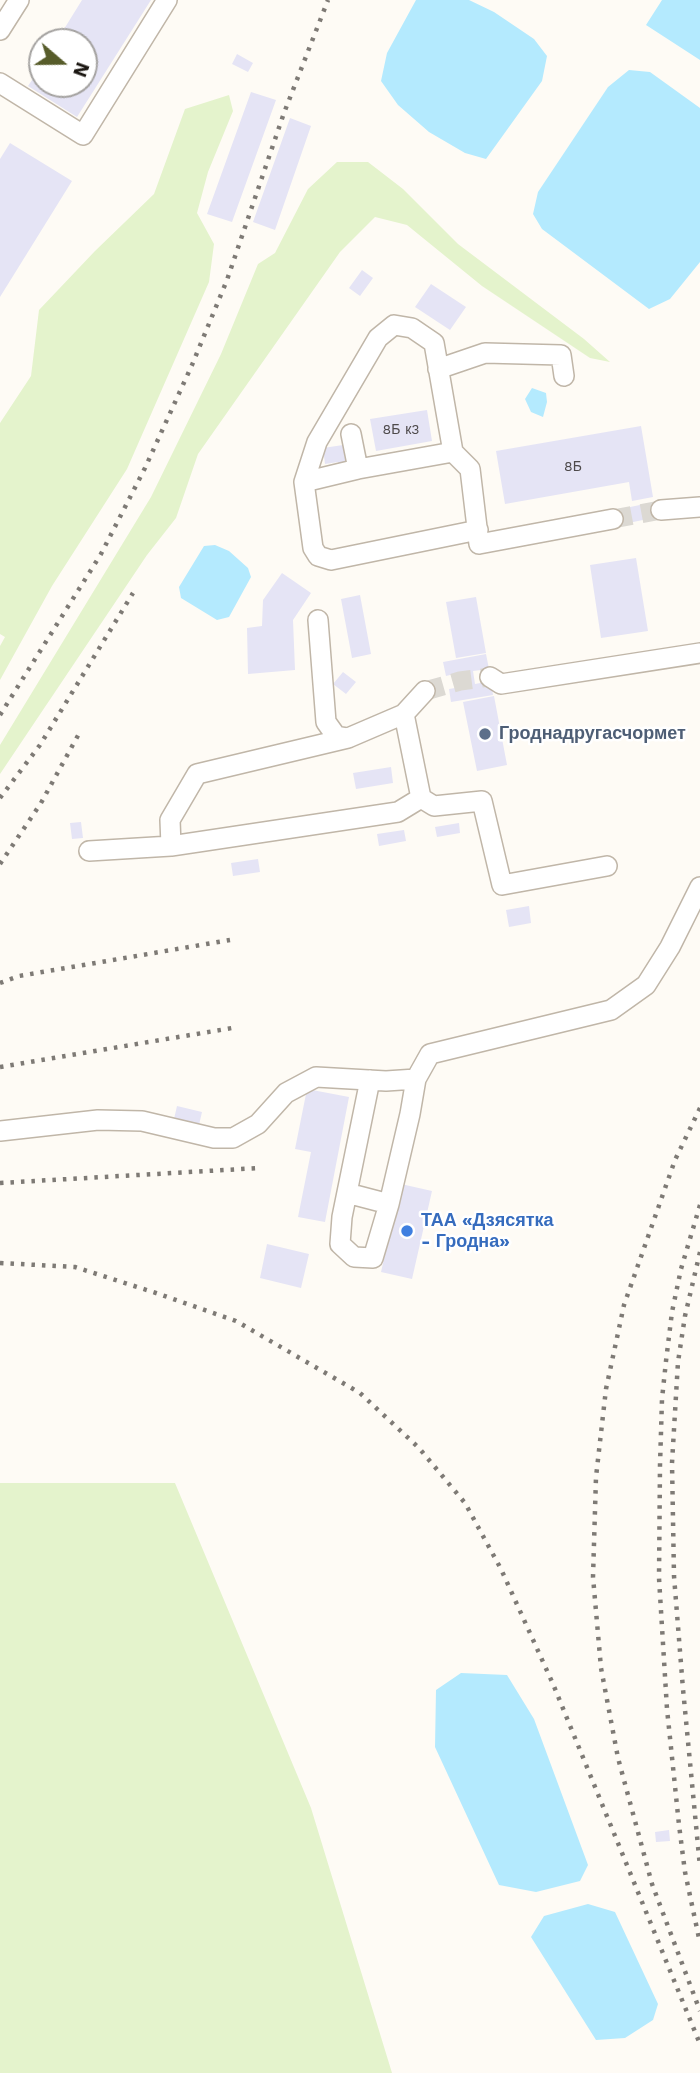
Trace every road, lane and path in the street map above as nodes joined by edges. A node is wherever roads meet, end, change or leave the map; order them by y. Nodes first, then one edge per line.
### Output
1 (19, 0) edge
2 (167, 0) edge
3 (0, 30) edge
4 (0, 83) edge
5 (438, 369) junction
6 (564, 376) dead end
7 (351, 434) dead end
8 (453, 452) junction
9 (358, 468) junction
10 (304, 482) junction
11 (700, 507) edge
12 (661, 510) tunnel mouth
13 (613, 519) tunnel mouth
14 (478, 530) junction
15 (318, 620) dead end
16 (700, 653) edge
17 (490, 677) tunnel mouth
18 (425, 691) tunnel mouth
19 (404, 714) junction
20 (348, 738) junction
21 (421, 798) junction
22 (171, 846) junction
23 (89, 850) dead end
24 (607, 866) dead end
25 (700, 887) edge
26 (416, 1079) junction
27 (370, 1080) junction
28 (0, 1131) edge
29 (347, 1193) junction
30 (389, 1204) junction

1 - 3 lane
2 - 4 lane
5 - 6 lane
5 - 8 lane
5 - 10 lane
7 - 9 lane
8 - 9 lane
8 - 14 lane
9 - 10 lane
10 - 14 lane
11 - 12 lane
13 - 14 lane
15 - 20 lane
16 - 17 lane
18 - 19 lane
19 - 20 lane
19 - 21 lane
20 - 22 lane
21 - 22 lane
21 - 24 lane
22 - 23 lane
25 - 26 lane
26 - 27 lane
26 - 30 lane
27 - 28 lane
27 - 29 lane
29 - 30 lane
29 - 30 lane

